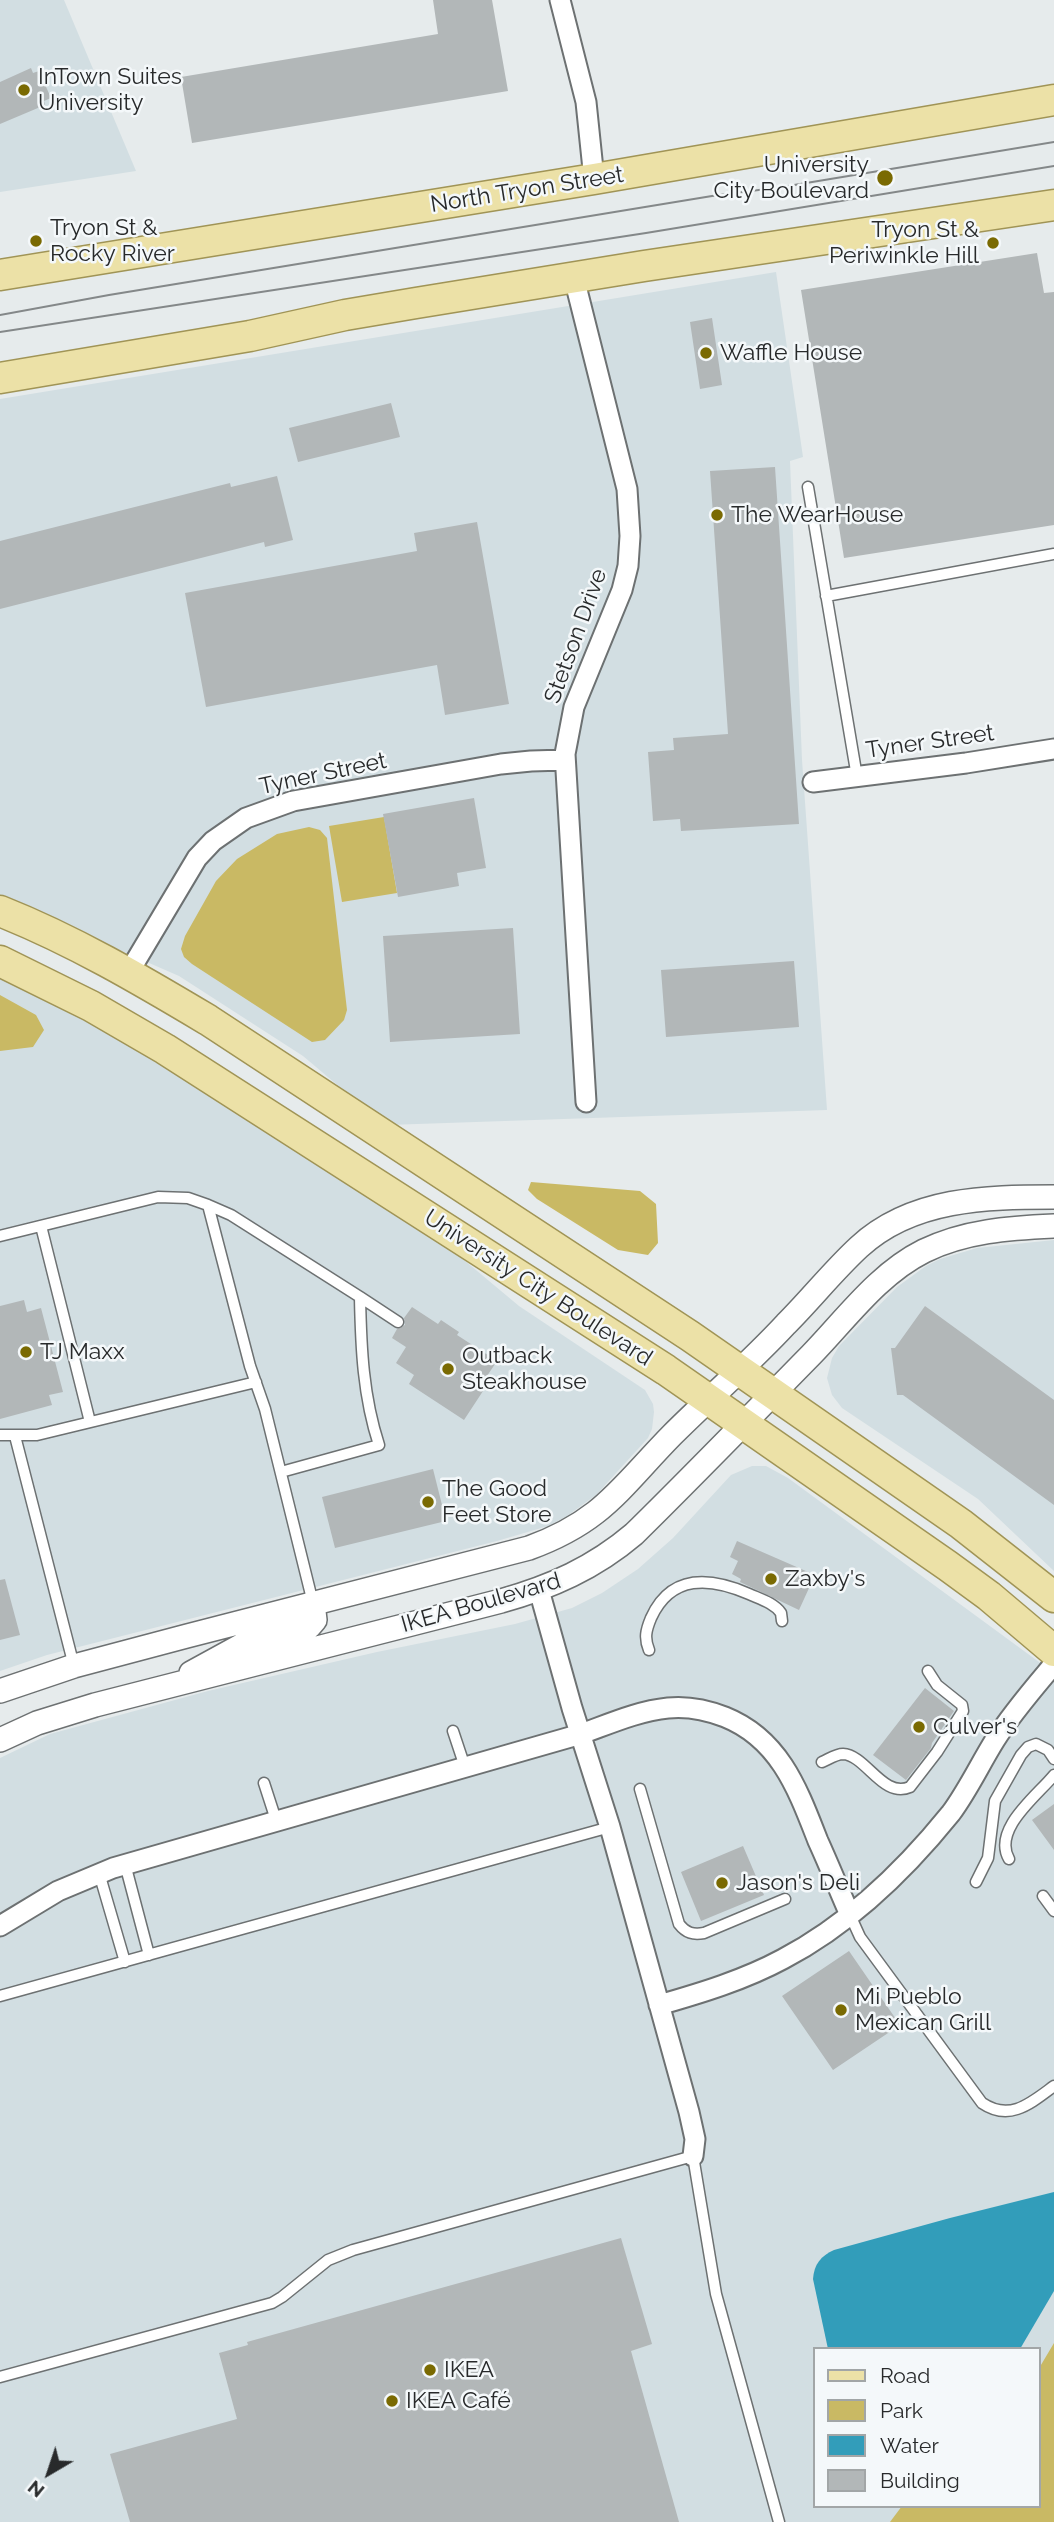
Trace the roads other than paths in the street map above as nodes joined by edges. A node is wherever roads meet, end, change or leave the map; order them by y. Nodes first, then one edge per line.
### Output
1 (560, 0) edge
2 (1054, 100) edge
3 (594, 179) junction
4 (1054, 205) edge
5 (0, 275) edge
6 (574, 278) junction
7 (0, 378) edge
8 (808, 487) dead end
9 (1054, 554) edge
10 (826, 596) junction
11 (1054, 749) edge
12 (565, 760) junction
13 (857, 777) junction
14 (813, 782) dead end
15 (0, 911) edge
16 (0, 961) edge
17 (129, 972) junction
18 (586, 1102) dead end
19 (1054, 1196) edge
20 (208, 1205) junction
21 (41, 1226) junction
22 (1054, 1226) edge
23 (0, 1237) edge
24 (360, 1297) junction
25 (398, 1322) dead end
26 (739, 1370) junction
27 (256, 1381) junction
28 (773, 1393) junction
29 (708, 1400) junction
30 (90, 1422) junction
31 (743, 1424) junction
32 (0, 1435) edge
33 (15, 1436) junction
34 (281, 1472) junction
35 (539, 1590) junction
36 (1054, 1597) edge
37 (313, 1603) junction
38 (782, 1621) dead end
39 (649, 1650) dead end
40 (1054, 1651) edge
41 (1054, 1664) edge
42 (75, 1666) junction
43 (928, 1671) dead end
44 (170, 1685) junction
45 (0, 1691) edge
46 (453, 1731) dead end
47 (581, 1734) junction
48 (0, 1740) edge
49 (1054, 1759) edge
50 (822, 1762) dead end
51 (465, 1767) junction
52 (1054, 1775) edge
53 (264, 1783) dead end
54 (640, 1789) dead end
55 (276, 1820) junction
56 (610, 1827) junction
57 (1010, 1858) dead end
58 (125, 1864) junction
59 (99, 1872) junction
60 (976, 1882) dead end
61 (1043, 1896) dead end
62 (785, 1899) dead end
63 (1054, 1911) edge
64 (850, 1914) junction
65 (0, 1926) edge
66 (149, 1955) junction
67 (125, 1962) junction
68 (0, 1996) edge
69 (659, 2006) junction
70 (1054, 2085) edge
71 (693, 2156) junction
72 (0, 2376) edge
73 (779, 2522) edge

1 - 3 street
2 - 3 main road, North Tryon Street
3 - 5 main road, North Tryon Street
4 - 6 main road
6 - 7 main road
6 - 12 street, Stetson Drive
8 - 10 lane
9 - 10 lane
10 - 13 lane
11 - 13 street, Tyner Street
12 - 17 street, Tyner Street
12 - 18 street, Stetson Drive
13 - 14 street, Tyner Street
15 - 17 main road, University City Boulevard
16 - 29 main road, University City Boulevard
17 - 26 main road, University City Boulevard
19 - 26 street, IKEA Boulevard
20 - 21 lane
20 - 24 lane
20 - 27 lane
21 - 23 lane
21 - 30 lane
22 - 28 street, IKEA Boulevard
24 - 25 lane
24 - 34 lane
26 - 28 main road, University City Boulevard
26 - 29 street, IKEA Boulevard
27 - 30 lane
27 - 34 lane
28 - 31 street, IKEA Boulevard
28 - 36 main road, University City Boulevard
29 - 31 main road, University City Boulevard
29 - 37 street, IKEA Boulevard
30 - 33 lane
31 - 35 street, IKEA Boulevard
31 - 40 main road, University City Boulevard
32 - 33 lane
33 - 42 lane
34 - 37 lane
35 - 44 street, IKEA Boulevard
35 - 47 street
37 - 42 street, IKEA Boulevard
37 - 44 street
38 - 39 lane
41 - 64 street
42 - 45 street, IKEA Boulevard
43 - 50 lane
44 - 48 street, IKEA Boulevard
46 - 51 lane
47 - 51 street
47 - 56 street
47 - 64 street
49 - 60 lane
51 - 55 street
52 - 57 lane
53 - 55 lane
54 - 62 lane
55 - 58 street
56 - 66 lane
56 - 69 street
58 - 59 street
58 - 66 lane
59 - 65 street
59 - 67 lane
61 - 63 lane
64 - 69 street
64 - 70 lane
66 - 67 lane
67 - 68 lane
69 - 71 street
71 - 72 lane
71 - 73 lane

